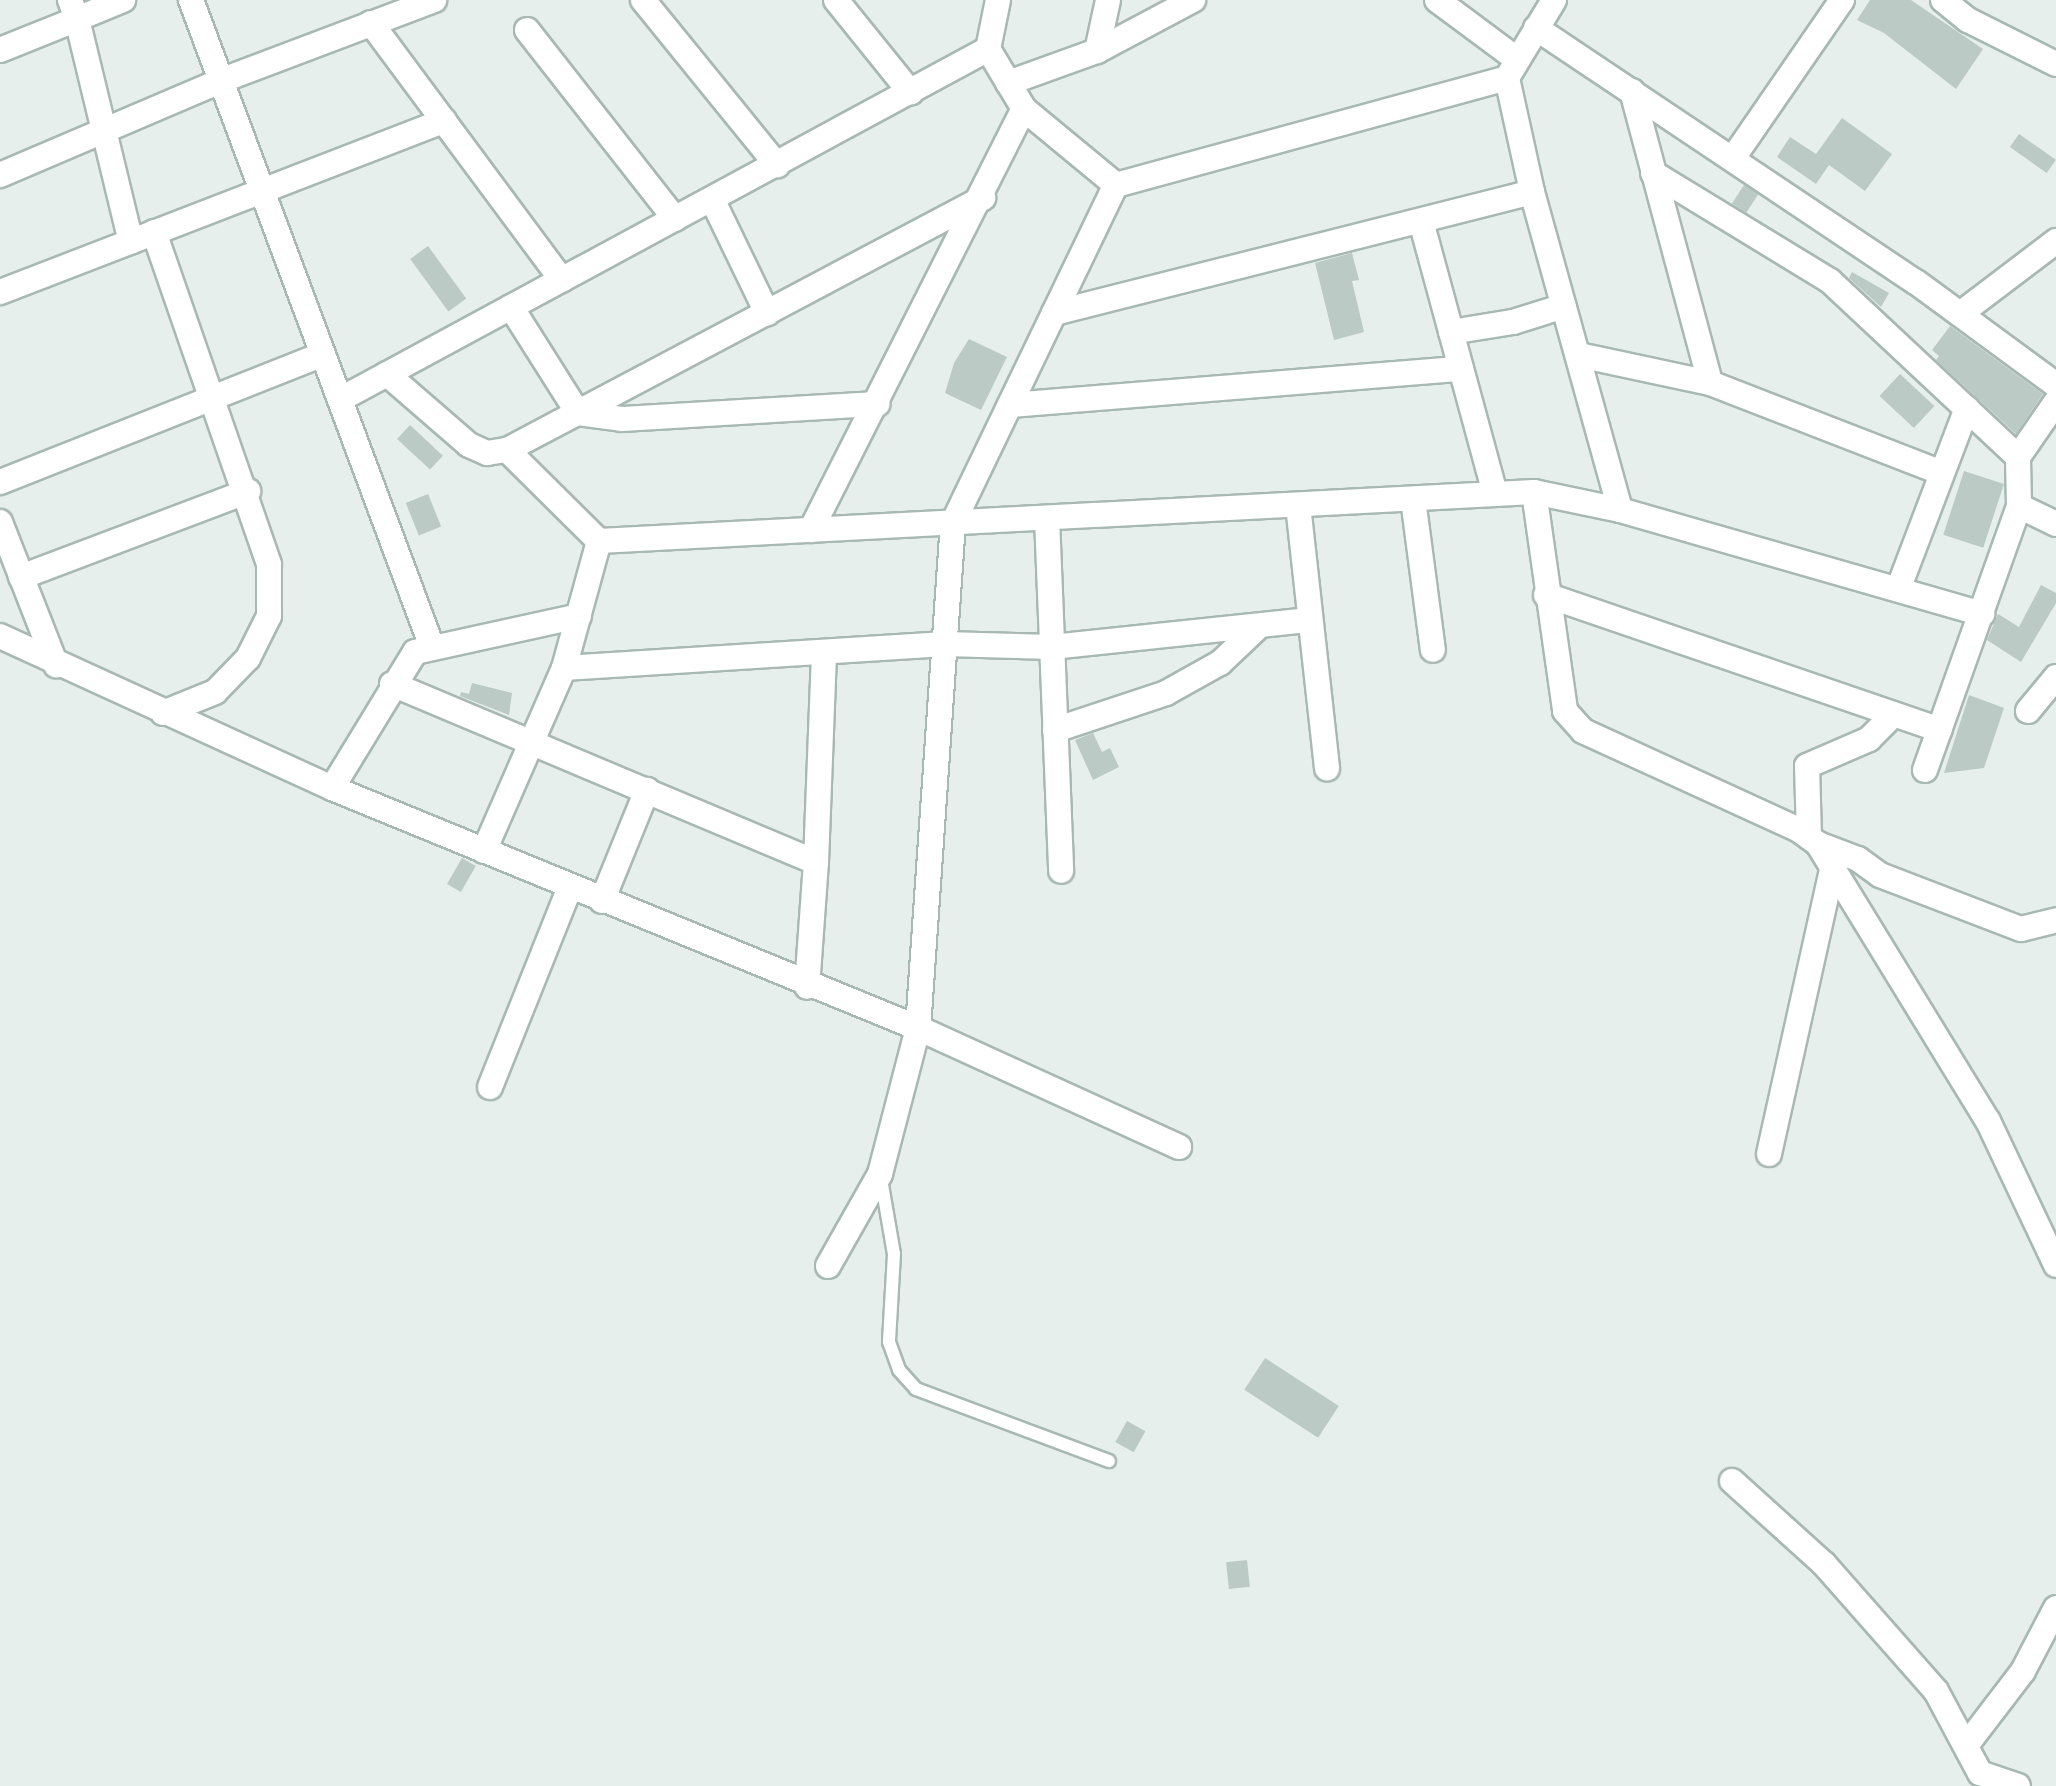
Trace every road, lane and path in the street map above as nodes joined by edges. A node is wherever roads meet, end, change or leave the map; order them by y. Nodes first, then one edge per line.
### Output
1 (123, 0) edge
2 (191, 0) edge
3 (434, 0) edge
4 (643, 0) edge
5 (836, 0) edge
6 (998, 0) edge
7 (1108, 0) edge
8 (1193, 0) edge
9 (1437, 0) edge
10 (1554, 0) edge
11 (1842, 0) edge
12 (1943, 0) edge
13 (74, 9) edge
14 (371, 23) junction
15 (1536, 28) junction
16 (527, 30) dead end
17 (988, 49) junction
18 (0, 50) edge
19 (1097, 51) junction
20 (2056, 64) edge
21 (1511, 68) junction
22 (220, 81) junction
23 (1008, 83) junction
24 (1632, 91) junction
25 (911, 93) junction
26 (1024, 109) junction
27 (444, 121) junction
28 (106, 131) junction
29 (1733, 158) junction
30 (777, 165) junction
31 (1653, 173) junction
32 (0, 175) edge
33 (1116, 185) junction
34 (261, 190) junction
35 (1532, 192) junction
36 (983, 198) junction
37 (712, 199) junction
38 (675, 219) junction
39 (1421, 221) junction
40 (154, 232) junction
41 (2056, 241) edge
42 (131, 242) junction
43 (562, 280) junction
44 (0, 292) edge
45 (1564, 306) junction
46 (511, 307) junction
47 (767, 313) junction
48 (1054, 313) junction
49 (1960, 314) junction
50 (1451, 332) junction
51 (323, 354) junction
52 (1579, 355) junction
53 (1461, 369) junction
54 (387, 374) junction
55 (1710, 383) junction
56 (2056, 385) edge
57 (215, 397) junction
58 (341, 399) junction
59 (2056, 402) edge
60 (878, 404) junction
61 (1010, 405) junction
62 (1967, 408) junction
63 (578, 413) junction
64 (507, 450) junction
65 (2018, 457) junction
66 (1940, 472) junction
67 (0, 482) edge
68 (248, 491) junction
69 (1534, 492) junction
70 (1495, 494) junction
71 (1413, 499) junction
72 (1298, 505) junction
73 (2019, 506) junction
74 (1620, 510) junction
75 (1047, 518) junction
76 (0, 522) edge
77 (953, 523) junction
78 (2056, 524) edge
79 (811, 530) junction
80 (599, 541) junction
81 (21, 577) junction
82 (1899, 587) junction
83 (1546, 595) junction
84 (1982, 614) junction
85 (579, 616) junction
86 (1310, 620) junction
87 (1255, 630) junction
88 (0, 636) edge
89 (945, 644) junction
90 (432, 647) junction
91 (1052, 647) junction
92 (1433, 650) dead end
93 (824, 652) junction
94 (56, 665) junction
95 (564, 668) junction
96 (2056, 677) edge
97 (392, 684) junction
98 (2028, 711) dead end
99 (163, 713) junction
100 (1894, 714) junction
101 (1055, 730) junction
102 (1940, 730) junction
103 (532, 742) junction
104 (1327, 768) dead end
105 (1925, 770) dead end
106 (332, 788) junction
107 (647, 790) junction
108 (1814, 841) junction
109 (484, 851) junction
110 (816, 862) junction
111 (1832, 869) junction
112 (1061, 871) dead end
113 (570, 887) junction
114 (602, 901) junction
115 (2056, 920) edge
116 (807, 987) junction
117 (918, 1028) junction
118 (490, 1087) dead end
119 (1179, 1147) dead end
120 (1769, 1154) dead end
121 (880, 1174) junction
122 (2029, 1200) junction
123 (2056, 1215) edge
124 (2056, 1265) edge
125 (828, 1266) dead end
126 (1109, 1461) dead end
127 (1732, 1481) dead end
128 (2056, 1608) edge
129 (1968, 1743) junction
130 (2018, 1786) edge

1 - 13 street
2 - 22 street
3 - 14 street
4 - 30 street
5 - 25 street
6 - 17 street
7 - 19 street
8 - 19 street
9 - 21 street
10 - 15 street
11 - 29 street
12 - 20 street
13 - 18 street
13 - 28 street
14 - 22 street
14 - 27 street
15 - 21 street
15 - 24 street
16 - 38 street
17 - 23 street
17 - 25 street
19 - 23 street
21 - 33 street
21 - 35 street
22 - 28 street
22 - 34 street
23 - 26 street
24 - 29 street
24 - 31 street
25 - 30 street
26 - 33 street
26 - 36 street
27 - 34 street
27 - 43 street
28 - 32 street
28 - 42 street
29 - 49 street
30 - 37 street
31 - 55 street
31 - 62 street
33 - 48 street
34 - 40 street
34 - 51 street
35 - 39 street
35 - 45 street
36 - 47 street
36 - 60 street
37 - 38 street
37 - 47 street
38 - 43 street
39 - 48 street
39 - 50 street
40 - 42 street
40 - 57 street
41 - 49 street
42 - 44 street
43 - 46 street
45 - 50 street
45 - 52 street
46 - 54 street
46 - 63 street
47 - 63 street
48 - 61 street
49 - 56 street
50 - 53 street
51 - 57 street
51 - 58 street
52 - 55 street
52 - 74 street
53 - 61 street
53 - 70 street
54 - 58 street
54 - 64 street
55 - 66 street
57 - 67 street
57 - 68 street
58 - 90 street
59 - 65 street
60 - 63 street
60 - 79 street
61 - 77 street
62 - 65 street
62 - 66 street
63 - 64 street
64 - 80 street
65 - 73 street
66 - 82 street
68 - 81 street
68 - 99 street
69 - 70 street
69 - 74 street
69 - 83 street
70 - 71 street
71 - 72 street
71 - 92 street
72 - 75 street
72 - 86 street
73 - 78 street
73 - 84 street
74 - 82 street
75 - 77 street
75 - 91 street
76 - 81 street
77 - 79 street
77 - 89 street
79 - 80 street
80 - 85 street
81 - 94 street
82 - 84 street
83 - 100 street
83 - 108 street
84 - 102 street
85 - 90 street
85 - 95 street
86 - 87 street
86 - 104 street
87 - 91 street
87 - 101 street
88 - 94 street
89 - 91 street
89 - 93 street
89 - 117 street
90 - 97 street
91 - 101 street
93 - 95 street
93 - 110 street
94 - 99 street
95 - 103 street
96 - 98 street
97 - 103 street
97 - 106 street
99 - 106 street
100 - 102 street
100 - 108 street
101 - 112 street
102 - 105 street
103 - 107 street
103 - 109 street
106 - 109 street
107 - 110 street
107 - 114 street
108 - 111 street
108 - 115 street
109 - 113 street
110 - 116 street
111 - 120 street
111 - 122 street
113 - 114 street
113 - 118 street
114 - 116 street
116 - 117 street
117 - 119 street
117 - 121 street
121 - 125 street
121 - 126 lane
122 - 123 street
122 - 124 street
127 - 129 street
128 - 129 street
129 - 130 street

